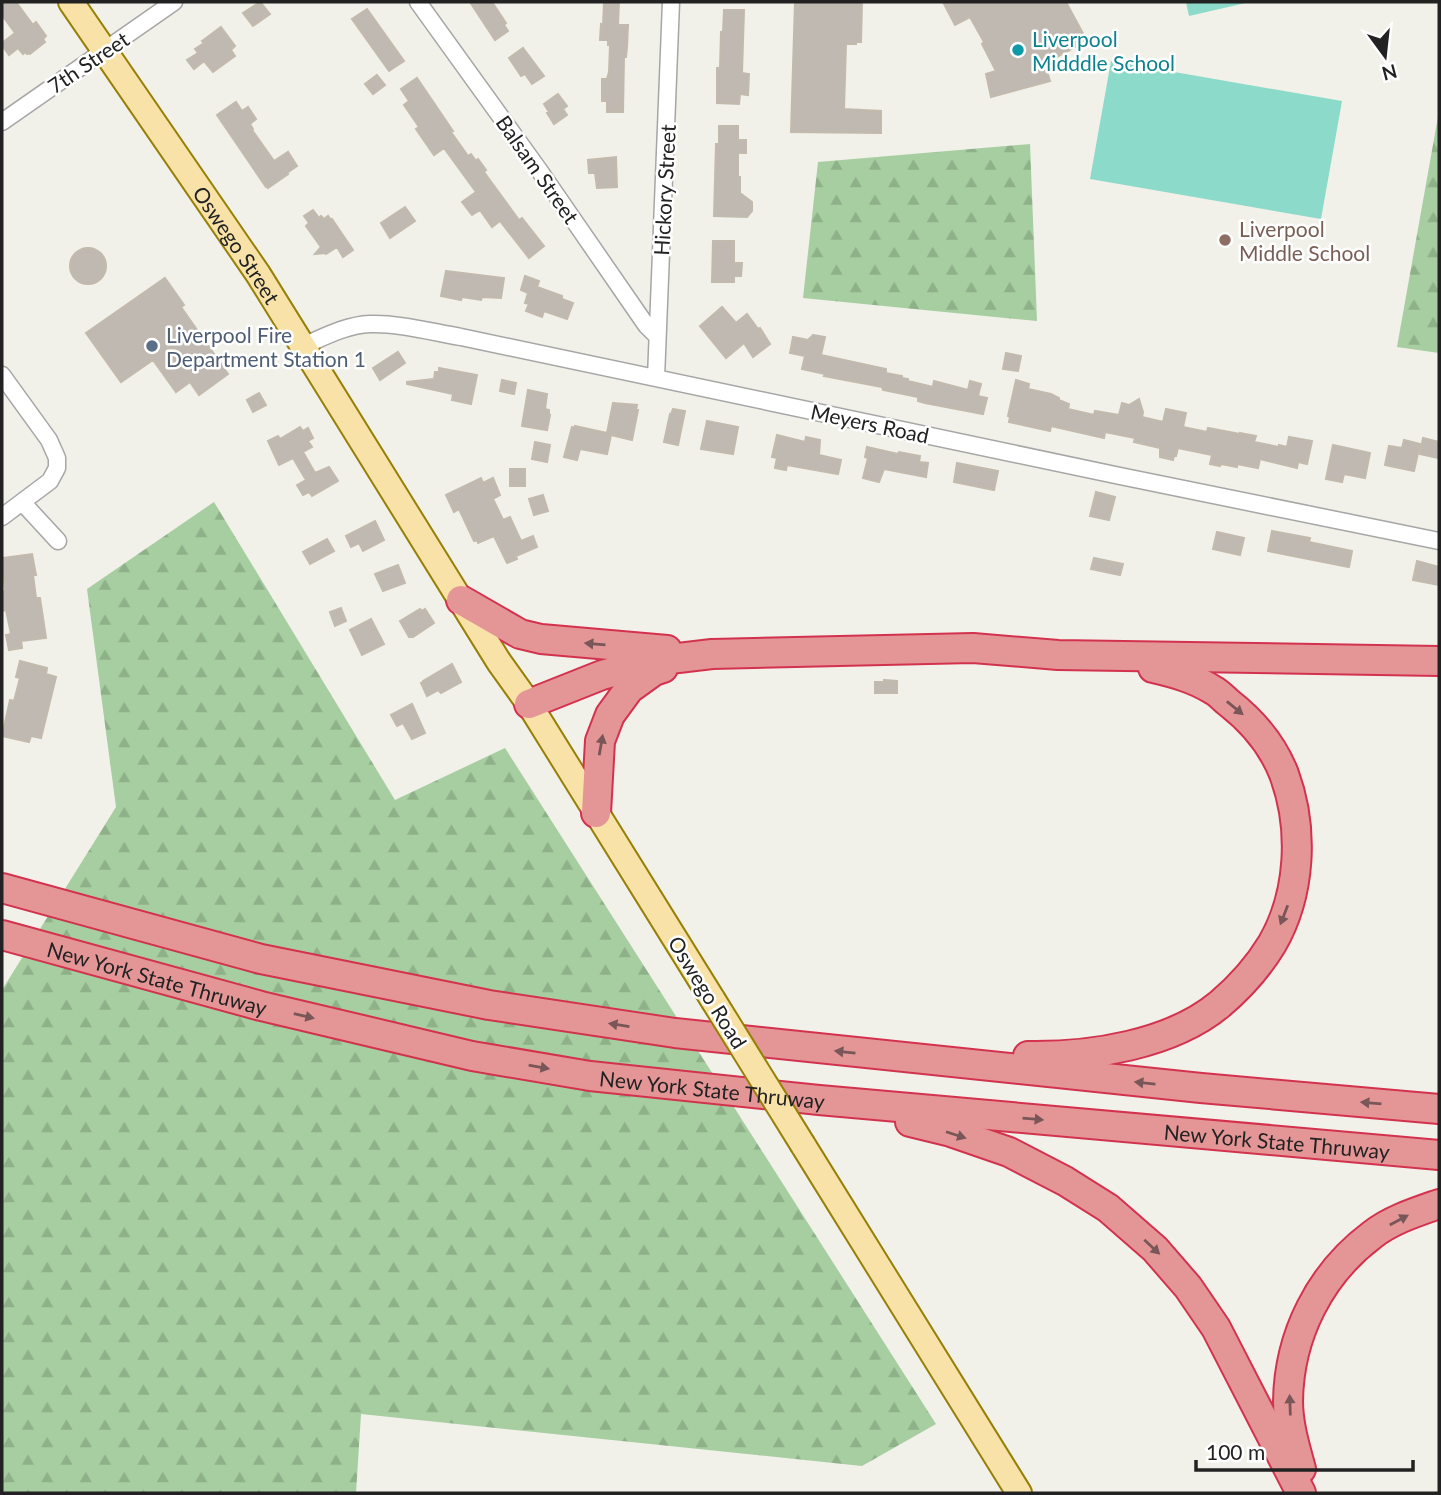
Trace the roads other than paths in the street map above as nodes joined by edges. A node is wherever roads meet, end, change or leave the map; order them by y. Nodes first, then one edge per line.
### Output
1 (71, 2) edge
2 (174, 2) edge
3 (418, 2) edge
4 (671, 2) edge
5 (105, 50) junction
6 (2, 122) edge
7 (657, 336) junction
8 (303, 346) junction
9 (2, 375) edge
10 (656, 378) junction
11 (22, 502) junction
12 (2, 517) edge
13 (58, 541) dead end
14 (1439, 541) edge
15 (461, 600) junction
16 (880, 650) junction
17 (712, 654) junction
18 (1439, 661) edge
19 (1153, 668) junction
20 (1439, 672) edge
21 (529, 704) junction
22 (596, 813) junction
23 (2, 888) edge
24 (2, 935) edge
25 (883, 1056) junction
26 (819, 1100) junction
27 (1439, 1109) edge
28 (1439, 1154) edge
29 (1439, 1203) edge
30 (1020, 1493) edge
31 (1301, 1493) edge
32 (1313, 1493) edge

1 - 5 main road, Oswego Street
2 - 5 street, 7th Street
3 - 7 street, Balsam Street
4 - 7 street, Hickory Street
5 - 6 street, 7th Street
5 - 8 main road, Oswego Street
7 - 10 street, Hickory Street
8 - 10 street, Meyers Road
8 - 15 main road, Oswego Street
9 - 11 street
10 - 14 street, Meyers Road
11 - 12 street
11 - 13 street
17 -> 15 highway
15 - 21 main road, Oswego Road
16 - 17 highway
16 - 18 highway
16 - 19 highway
17 - 21 highway
22 -> 17 highway
19 - 20 highway
19 -> 25 highway
21 - 22 main road, Oswego Road
22 - 30 main road, Oswego Road, bridge
25 -> 23 highway, New York State Thruway
24 -> 26 highway, New York State Thruway
27 -> 25 highway, New York State Thruway
26 -> 28 highway, New York State Thruway
26 -> 31 highway
32 -> 29 highway

